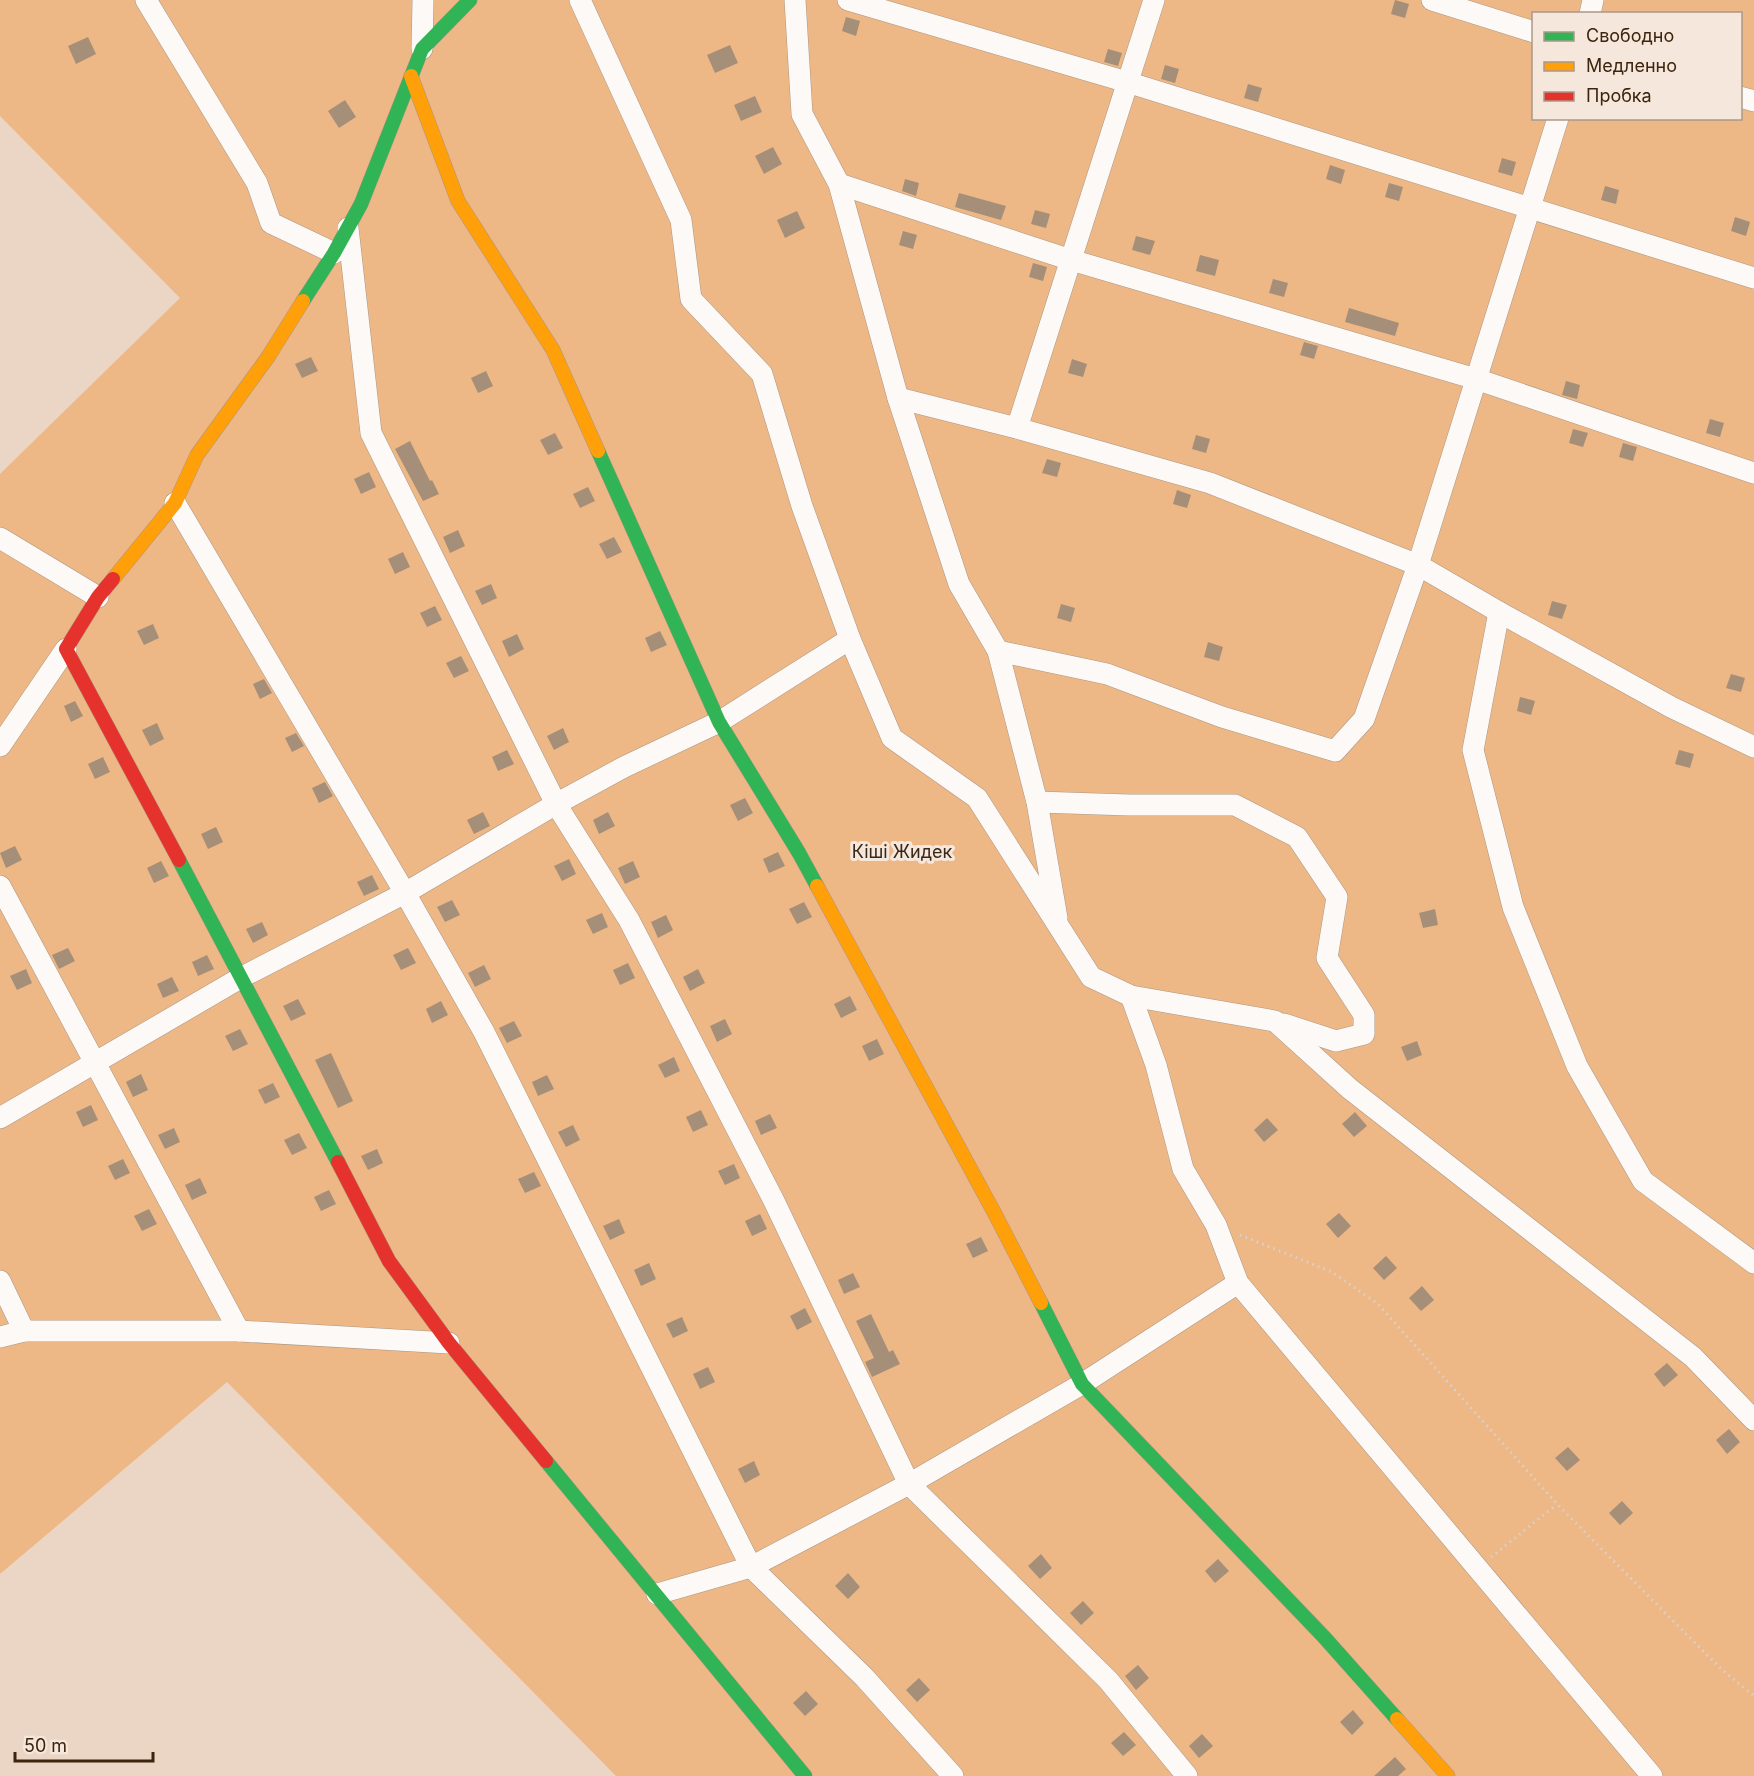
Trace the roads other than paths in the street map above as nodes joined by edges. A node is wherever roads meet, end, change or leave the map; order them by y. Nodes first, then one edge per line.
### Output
1 (146, 0) edge
2 (423, 0) edge
3 (470, 0) edge
4 (580, 0) edge
5 (795, 0) edge
6 (848, 0) edge
7 (1154, 0) edge
8 (1432, 0) edge
9 (1532, 32) edge
10 (422, 49) junction
11 (411, 76) junction
12 (1127, 82) junction
13 (1557, 120) edge
14 (839, 184) junction
15 (1530, 208) junction
16 (348, 228) junction
17 (334, 253) junction
18 (1071, 260) junction
19 (1754, 278) edge
20 (1476, 379) junction
21 (898, 398) junction
22 (1017, 428) junction
23 (1754, 473) edge
24 (175, 503) junction
25 (0, 538) edge
26 (1418, 565) junction
27 (98, 597) junction
28 (1499, 612) junction
29 (850, 639) junction
30 (66, 649) junction
31 (998, 651) junction
32 (719, 722) junction
33 (0, 746) edge
34 (1754, 747) edge
35 (1037, 802) junction
36 (556, 804) junction
37 (0, 886) edge
38 (405, 893) junction
39 (1059, 928) junction
40 (242, 977) junction
41 (1131, 996) junction
42 (1275, 1021) junction
43 (95, 1063) junction
44 (0, 1118) edge
45 (1754, 1263) edge
46 (0, 1281) edge
47 (1238, 1283) junction
48 (238, 1330) junction
49 (24, 1331) junction
50 (0, 1337) edge
51 (448, 1343) junction
52 (1082, 1384) junction
53 (1754, 1420) edge
54 (909, 1484) junction
55 (751, 1567) junction
56 (657, 1594) junction
57 (805, 1776) edge
58 (953, 1776) edge
59 (1187, 1776) edge
60 (1448, 1776) edge
61 (1652, 1776) edge

1 - 17 street
2 - 10 street
3 - 10 street
4 - 29 street
5 - 14 street
6 - 12 street
7 - 12 street
8 - 9 street
10 - 11 street
11 - 16 street
11 - 32 street
12 - 15 street
12 - 18 street
13 - 15 street
14 - 18 street
14 - 21 street
15 - 19 street
15 - 20 street
16 - 17 street
16 - 36 street
17 - 24 street
18 - 20 street
18 - 22 street
20 - 23 street
20 - 26 street
21 - 22 street
21 - 31 street
22 - 26 street
24 - 27 street
24 - 38 street
25 - 27 street
26 - 28 street
26 - 31 street
27 - 30 street
28 - 34 street
28 - 45 street
29 - 32 street
29 - 39 street
30 - 33 street
30 - 40 street
31 - 35 street
32 - 36 street
32 - 52 street
35 - 39 street
35 - 42 street
36 - 38 street
36 - 54 street
37 - 43 street
38 - 40 street
38 - 55 street
39 - 41 street
40 - 43 street
40 - 51 street
41 - 42 street
41 - 47 street
42 - 53 street
43 - 44 street
43 - 48 street
46 - 49 street
47 - 52 street
47 - 61 street
48 - 49 street
48 - 51 street
49 - 50 street
51 - 56 street
52 - 54 street
52 - 60 street
54 - 55 street
54 - 59 street
55 - 56 street
55 - 58 street
56 - 57 street

